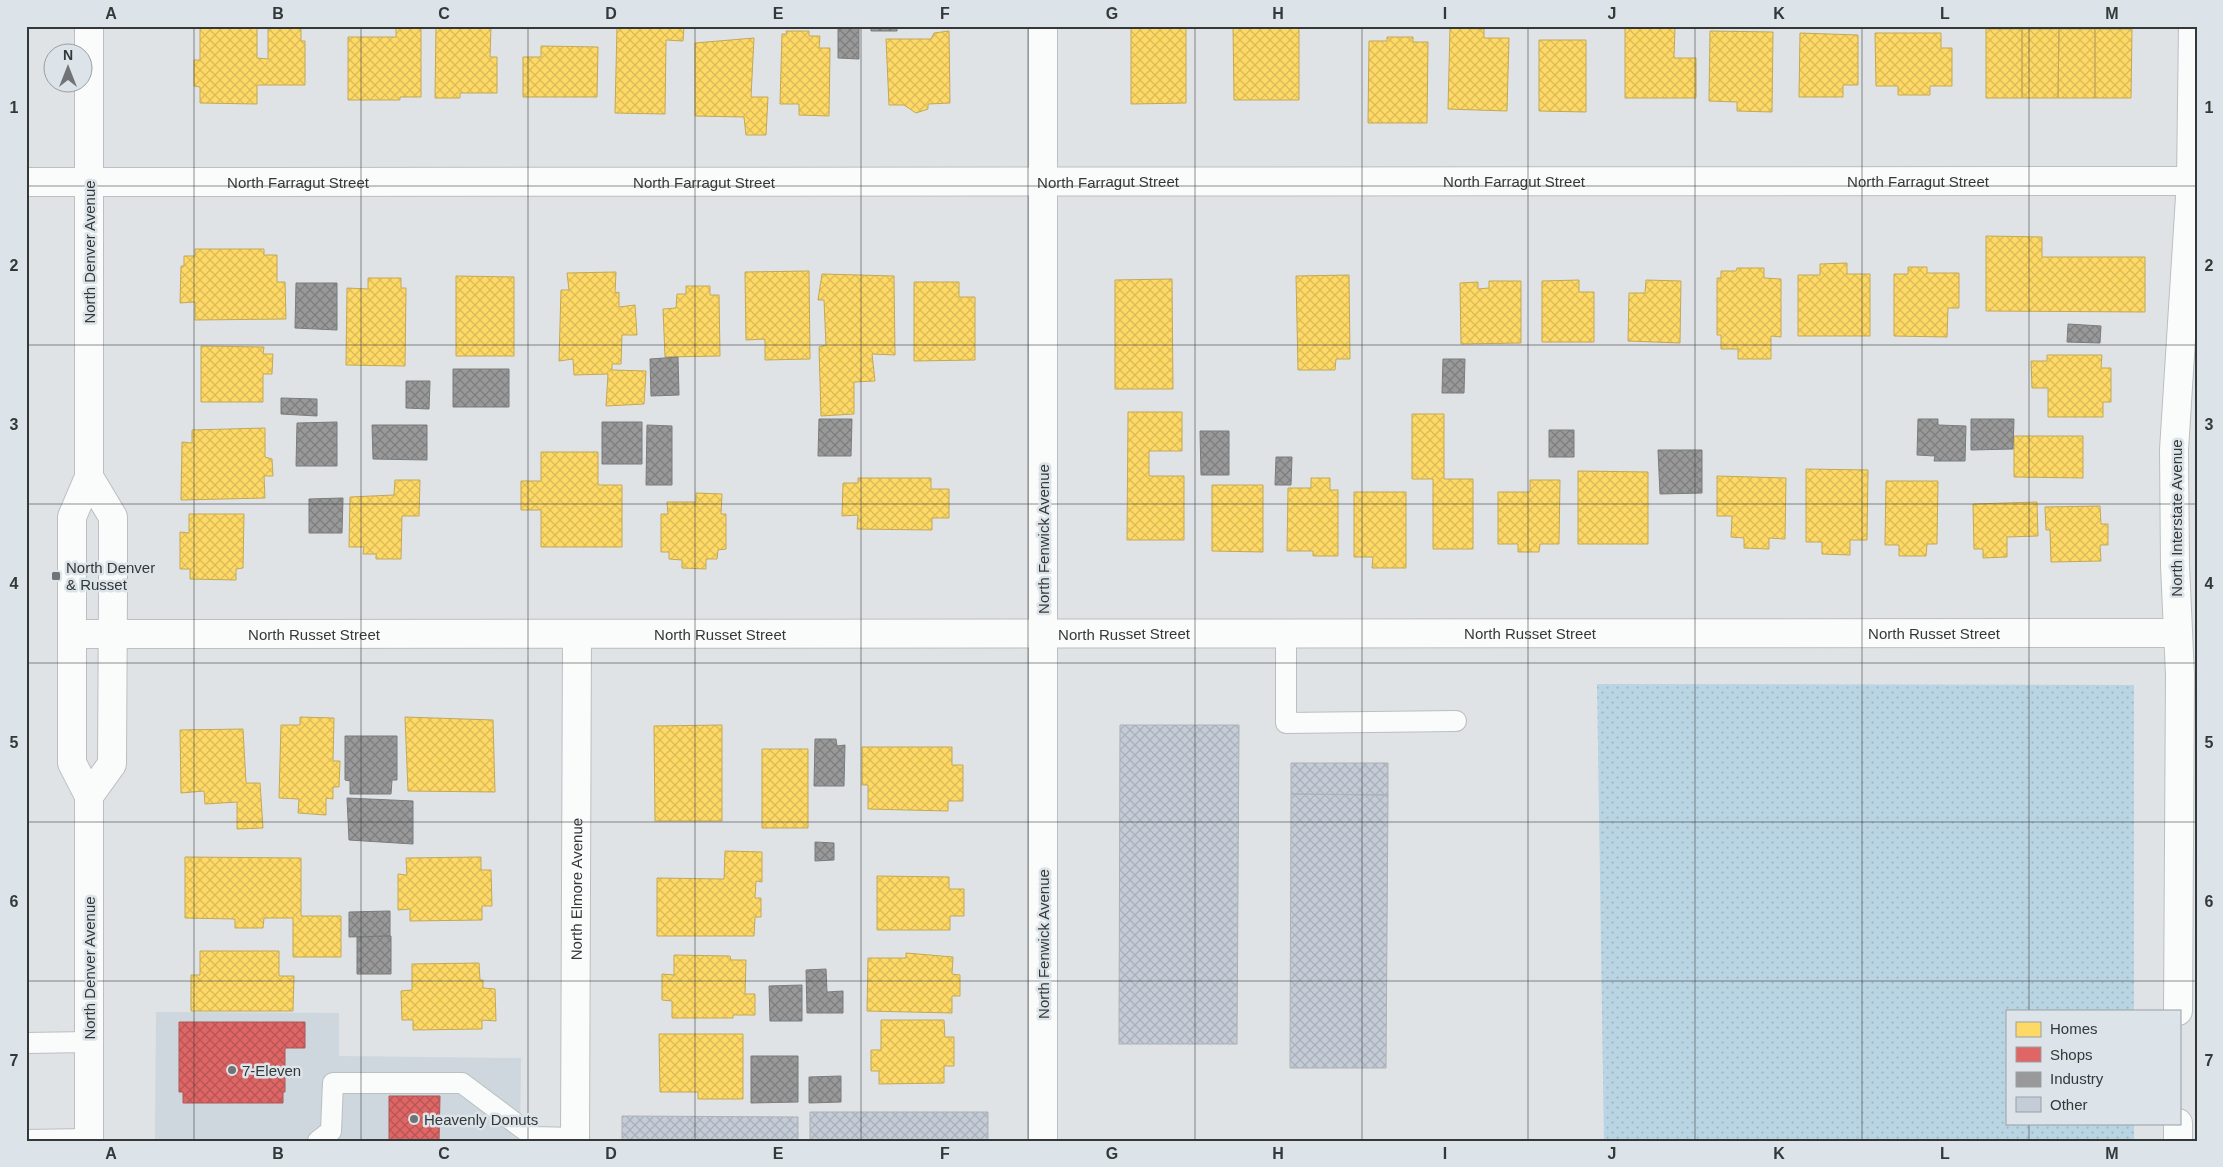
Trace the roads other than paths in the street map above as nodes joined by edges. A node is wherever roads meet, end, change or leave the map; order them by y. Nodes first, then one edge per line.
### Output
1 (89, 26) edge
2 (1044, 26) edge
3 (2193, 26) edge
4 (1044, 180) junction
5 (2191, 181) junction
6 (26, 182) edge
7 (89, 183) junction
8 (89, 477) junction
9 (2178, 633) junction
10 (72, 634) junction
11 (112, 634) junction
12 (1286, 634) junction
13 (577, 635) junction
14 (1044, 635) junction
15 (1456, 722) dead end
16 (89, 796) junction
17 (2178, 1010) edge
18 (89, 1042) junction
19 (26, 1043) edge
20 (2178, 1124) edge
21 (575, 1139) edge
22 (26, 1140) edge
23 (89, 1140) edge
24 (318, 1141) edge
25 (1044, 1141) edge
26 (2178, 1141) edge

1 - 7 street, North Denver Avenue
2 - 4 street, North Fenwick Avenue
3 - 5 street, North Interstate Avenue
4 - 5 street, North Farragut Street
4 - 7 street, North Farragut Street
4 - 14 street, North Fenwick Avenue
5 - 9 street, North Interstate Avenue
6 - 7 street, North Farragut Street
7 - 8 street, North Denver Avenue
8 - 10 street, North Denver Avenue
8 - 11 street
9 - 12 street, North Russet Street
9 - 17 street, North Interstate Avenue
10 - 11 street, North Russet Street
10 - 16 street, North Denver Avenue
11 - 13 street, North Russet Street
11 - 16 street
12 - 14 street, North Russet Street
12 - 15 lane
13 - 14 street, North Russet Street
13 - 21 street, North Elmore Avenue
14 - 25 street, North Fenwick Avenue
16 - 18 street, North Denver Avenue
18 - 19 lane
18 - 23 street, North Denver Avenue
20 - 26 street
21 - 24 lane
22 - 23 lane

